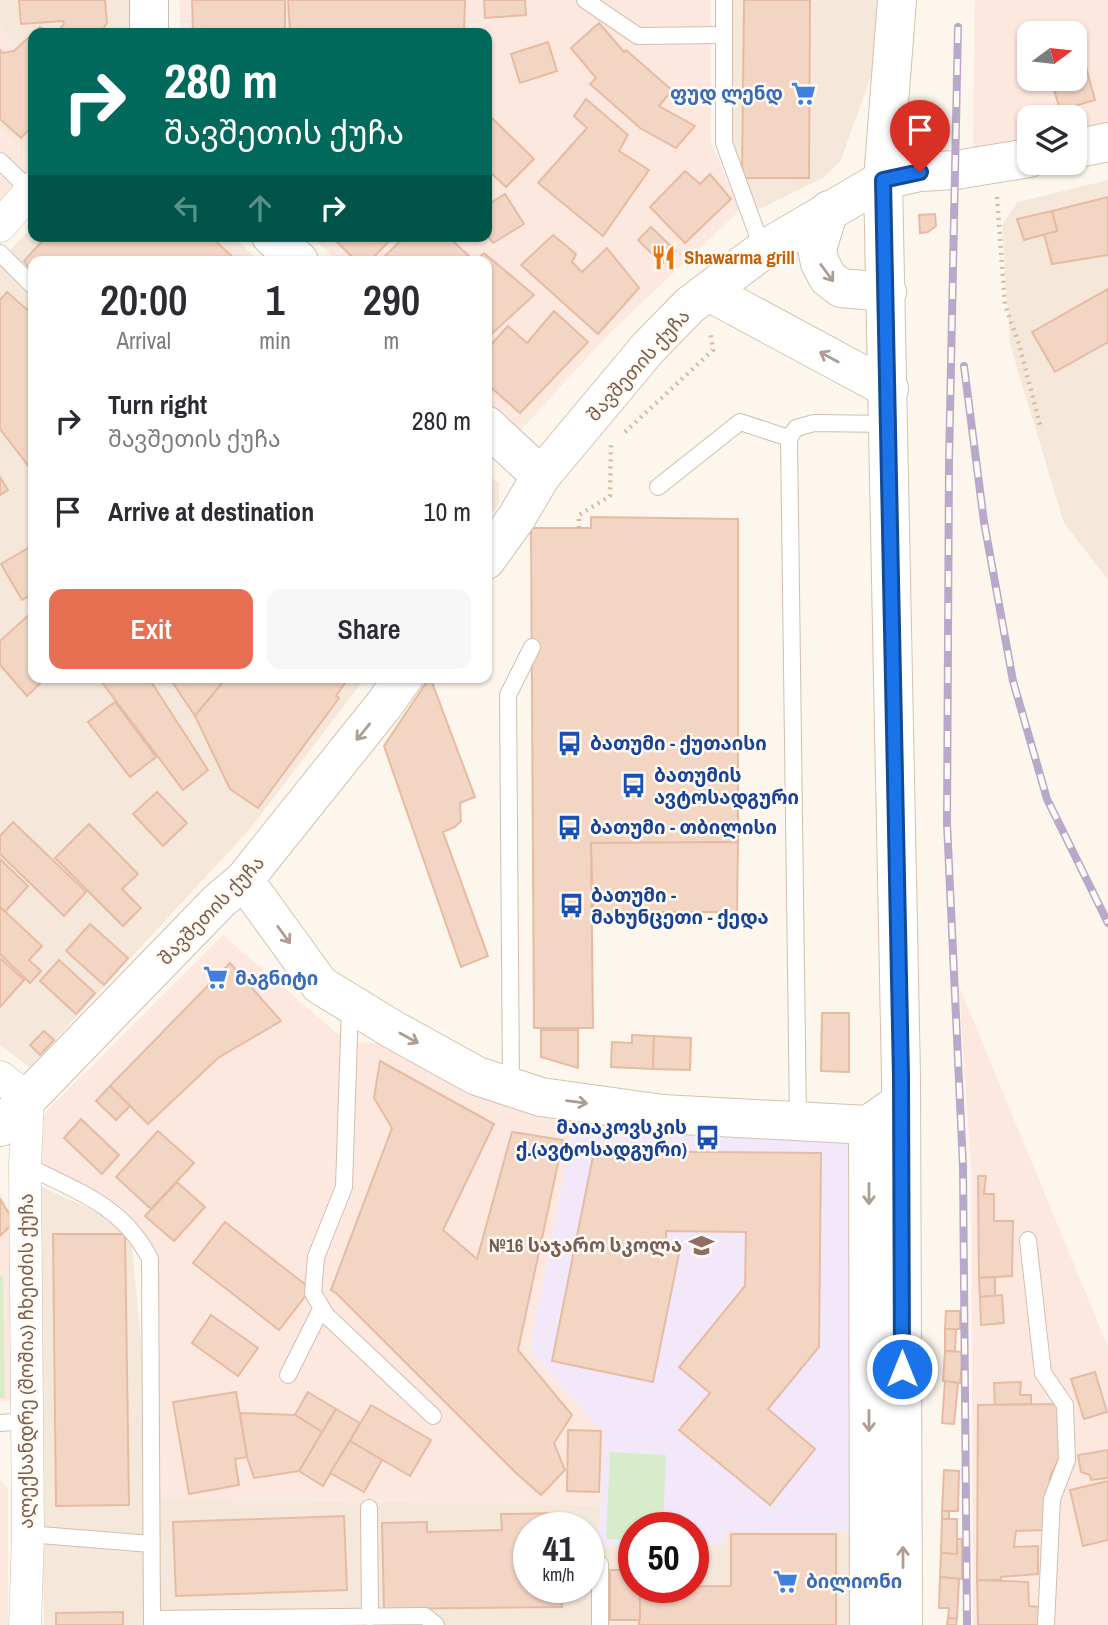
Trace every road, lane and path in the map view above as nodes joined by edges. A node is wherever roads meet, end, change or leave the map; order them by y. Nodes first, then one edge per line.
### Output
1 (149, 0) edge
2 (585, 0) edge
3 (724, 0) edge
4 (897, 0) edge
5 (149, 28) edge
6 (724, 35) junction
7 (1108, 142) edge
8 (1087, 146) edge
9 (0, 161) edge
10 (1013, 161) edge
11 (883, 180) junction
12 (28, 186) edge
13 (28, 194) edge
14 (828, 210) junction
15 (0, 226) edge
16 (278, 242) edge
17 (763, 250) junction
18 (0, 253) edge
19 (293, 256) edge
20 (28, 281) edge
21 (709, 292) junction
22 (887, 292) junction
23 (712, 340) dead end
24 (889, 407) junction
25 (1040, 425) dead end
26 (492, 431) edge
27 (789, 438) junction
28 (541, 476) junction
29 (658, 487) dead end
30 (579, 528) dead end
31 (492, 552) edge
32 (532, 647) dead end
33 (400, 683) edge
34 (244, 880) junction
35 (350, 1003) junction
36 (14, 1087) edge
37 (511, 1087) junction
38 (901, 1102) junction
39 (798, 1121) junction
40 (868, 1125) junction
41 (0, 1127) edge
42 (25, 1165) junction
43 (1028, 1240) dead end
44 (321, 1309) junction
45 (288, 1375) dead end
46 (433, 1416) dead end
47 (13, 1422) edge
48 (369, 1508) dead end
49 (28, 1534) junction
50 (151, 1545) junction
51 (600, 1603) edge
52 (370, 1617) junction
53 (152, 1622) edge
54 (25, 1625) edge
55 (436, 1625) edge
56 (600, 1625) edge
57 (869, 1625) edge
58 (903, 1625) edge
59 (1046, 1625) edge

1 - 5 main road
2 - 6 lane
3 - 6 lane
4 - 11 main road
6 - 17 lane
7 - 8 main road
9 - 12 lane
10 - 11 main road, შავშეთის ქუჩა
10 - 25 path
11 - 14 main road, შავშეთის ქუჩა
11 - 22 main road
13 - 15 street
14 - 17 main road, შავშეთის ქუჩა
14 -> 22 main road
16 - 19 main road
17 - 21 main road, შავშეთის ქუჩა
18 - 20 lane
24 -> 21 main road
21 - 28 main road, შავშეთის ქუჩა
22 - 24 main road
23 - 30 path
24 - 27 lane
24 - 38 main road
26 - 28 main road
27 - 29 lane
27 - 39 lane
28 - 31 main road, შავშეთის ქუჩა
32 - 37 lane
33 -> 34 main road, შავშეთის ქუჩა
34 -> 35 main road
34 - 36 main road, შავშეთის ქუჩა
35 -> 37 main road
35 - 44 lane
36 - 41 main road, შავშეთის ქუჩა
36 - 42 street, ალექსანდრე (შოშია) ჩხეიძის ქუჩა
37 -> 39 main road
38 - 40 main road
58 -> 38 main road
39 - 40 main road
40 -> 57 main road
42 - 47 street, ალექსანდრე (შოშია) ჩხეიძის ქუჩა
42 - 50 lane
43 - 59 lane
44 - 45 lane
44 - 46 lane
47 - 49 street, ალექსანდრე (შოშია) ჩხეიძის ქუჩა
48 - 52 lane
49 - 50 lane
49 - 54 street, ალექსანდრე (შოშია) ჩხეიძის ქუჩა
50 - 53 lane
51 - 56 lane
52 - 53 lane
52 - 55 lane

